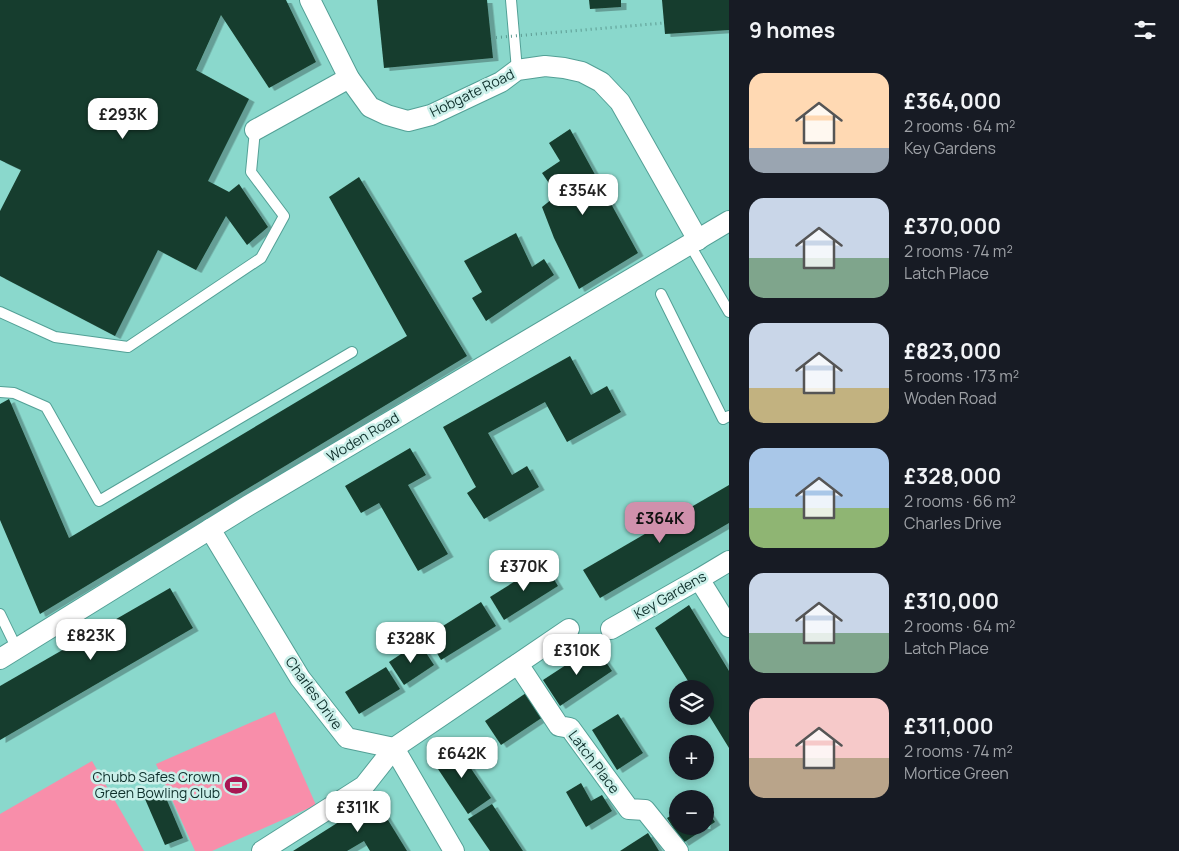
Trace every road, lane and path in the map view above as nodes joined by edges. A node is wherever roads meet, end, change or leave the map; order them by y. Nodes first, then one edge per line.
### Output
1 (310, 0) edge
2 (511, 0) edge
3 (664, 23) dead end
4 (491, 38) dead end
5 (517, 70) junction
6 (349, 78) junction
7 (255, 130) joint
8 (729, 222) edge
9 (694, 242) junction
10 (661, 294) dead end
11 (0, 312) edge
12 (729, 312) edge
13 (352, 352) dead end
14 (0, 392) edge
15 (729, 416) edge
16 (210, 529) junction
17 (729, 561) edge
18 (699, 579) junction
19 (0, 614) edge
20 (729, 627) edge
21 (569, 628) dead end
22 (611, 629) dead end
23 (8, 654) edge
24 (518, 664) junction
25 (394, 748) junction
26 (262, 851) edge
27 (454, 851) edge
28 (678, 851) edge

1 - 6 street, Hobgate Road
2 - 5 lane
3 - 4 path, bridge
5 - 6 street, Hobgate Road
5 - 9 street, Hobgate Road
6 - 7 street
7 - 11 lane
8 - 9 street, Woden Road
9 - 12 lane
9 - 16 street, Woden Road
10 - 15 lane
13 - 14 lane
16 - 23 street, Woden Road
16 - 25 street, Charles Drive
17 - 18 street, Key Gardens
18 - 20 street
18 - 22 street, Key Gardens
19 - 23 lane
21 - 24 street
24 - 25 street
24 - 28 street, Latch Place
25 - 26 street
25 - 27 street

